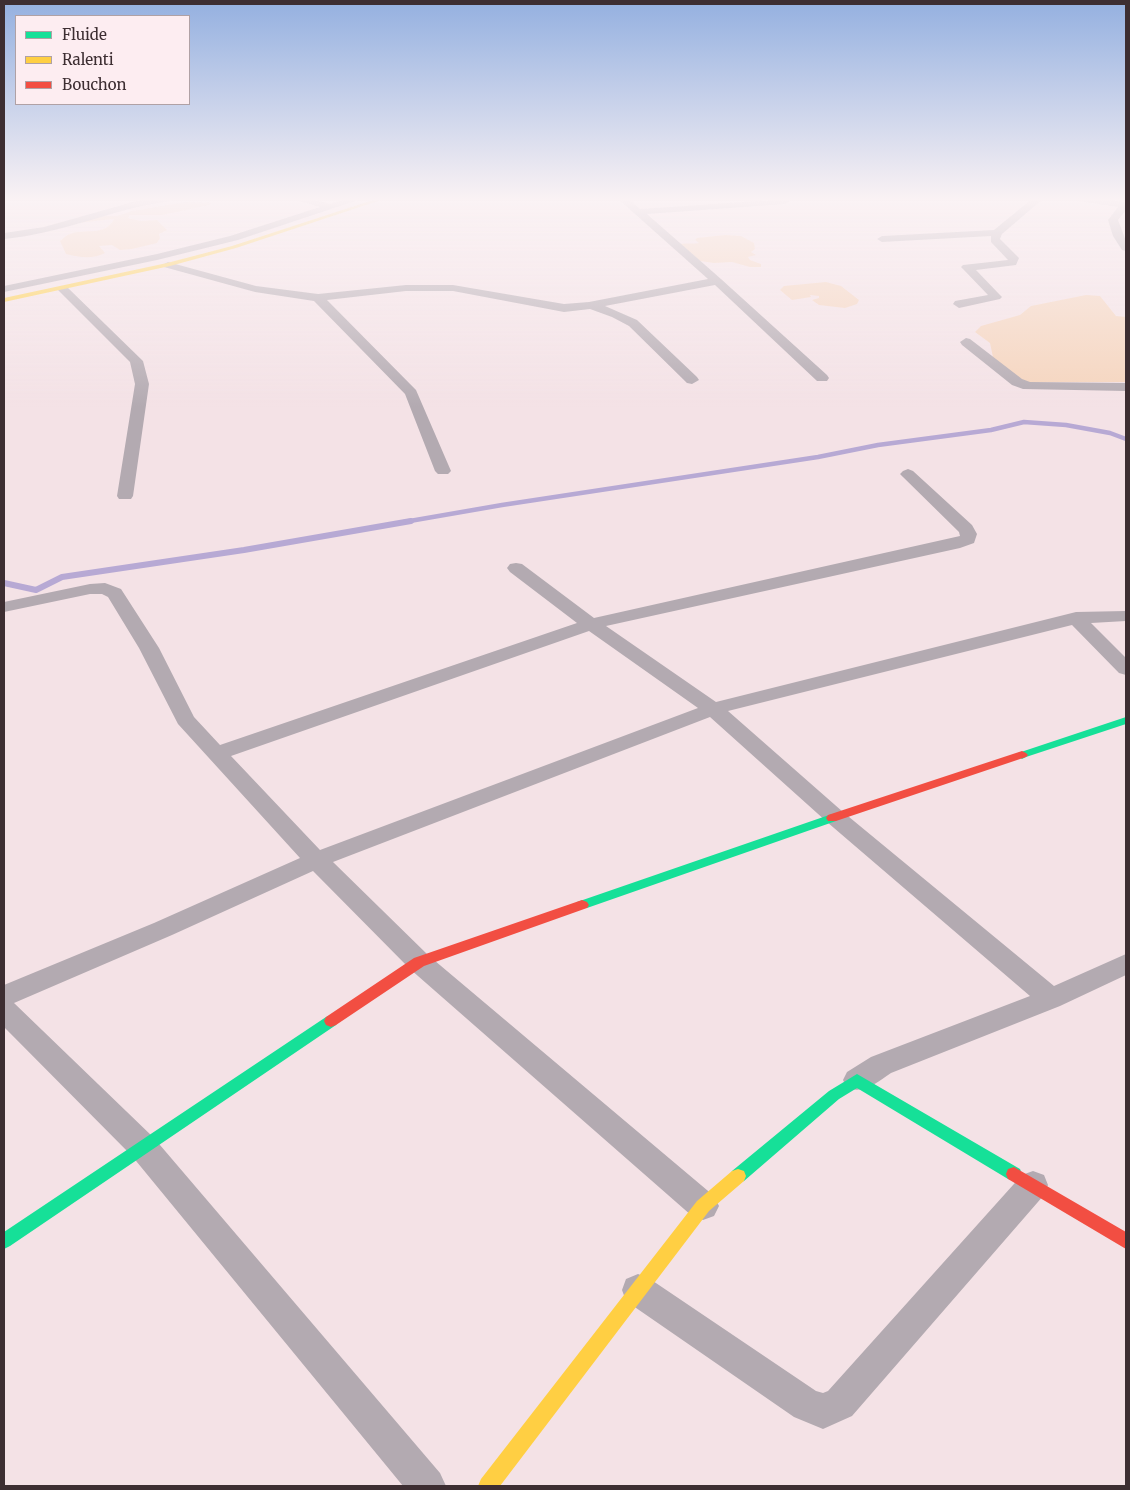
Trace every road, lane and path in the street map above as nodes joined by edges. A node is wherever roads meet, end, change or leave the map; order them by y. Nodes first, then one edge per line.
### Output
1 (104, 268) edge
2 (157, 268) edge
3 (177, 268) edge
4 (703, 268) edge
5 (968, 268) edge
6 (718, 281) junction
7 (4, 289) edge
8 (63, 289) junction
9 (318, 298) junction
10 (4, 300) edge
11 (959, 304) dead end
12 (589, 306) junction
13 (966, 342) dead end
14 (822, 378) dead end
15 (692, 380) dead end
16 (1126, 387) edge
17 (442, 471) dead end
18 (908, 474) dead end
19 (125, 496) dead end
20 (516, 568) dead end
21 (4, 607) edge
22 (1126, 616) edge
23 (1076, 618) junction
24 (591, 624) junction
25 (1126, 669) edge
26 (713, 709) junction
27 (1126, 720) edge
28 (216, 754) junction
29 (835, 817) junction
30 (316, 860) junction
31 (419, 962) junction
32 (1126, 964) edge
33 (4, 996) edge
34 (1051, 1000) junction
35 (4, 1010) edge
36 (857, 1080) junction
37 (143, 1147) junction
38 (1033, 1186) junction
39 (702, 1206) junction
40 (4, 1241) edge
41 (1126, 1241) edge
42 (638, 1290) junction
43 (427, 1486) edge
44 (488, 1486) edge

1 - 7 street
2 - 8 street
3 - 9 street
4 - 6 street
5 - 11 street
6 - 12 street
6 - 14 street
8 - 10 street
8 - 19 street
9 - 12 street
9 - 17 street
12 - 15 street
13 - 16 street
18 - 24 street
20 - 24 street
21 - 28 street
22 - 23 street
23 - 25 street
23 - 26 street
24 - 26 street
24 - 28 street
26 - 29 street
26 - 30 street
27 - 29 street
28 - 30 street
29 - 31 street
29 - 34 street
30 - 31 street
30 - 33 street
31 - 37 street
31 - 39 street
32 - 34 street
34 - 36 street
35 - 37 street
36 - 38 street
36 - 39 street
37 - 40 street
37 - 43 street
38 - 41 street
38 - 42 street
39 - 42 street
42 - 44 street

